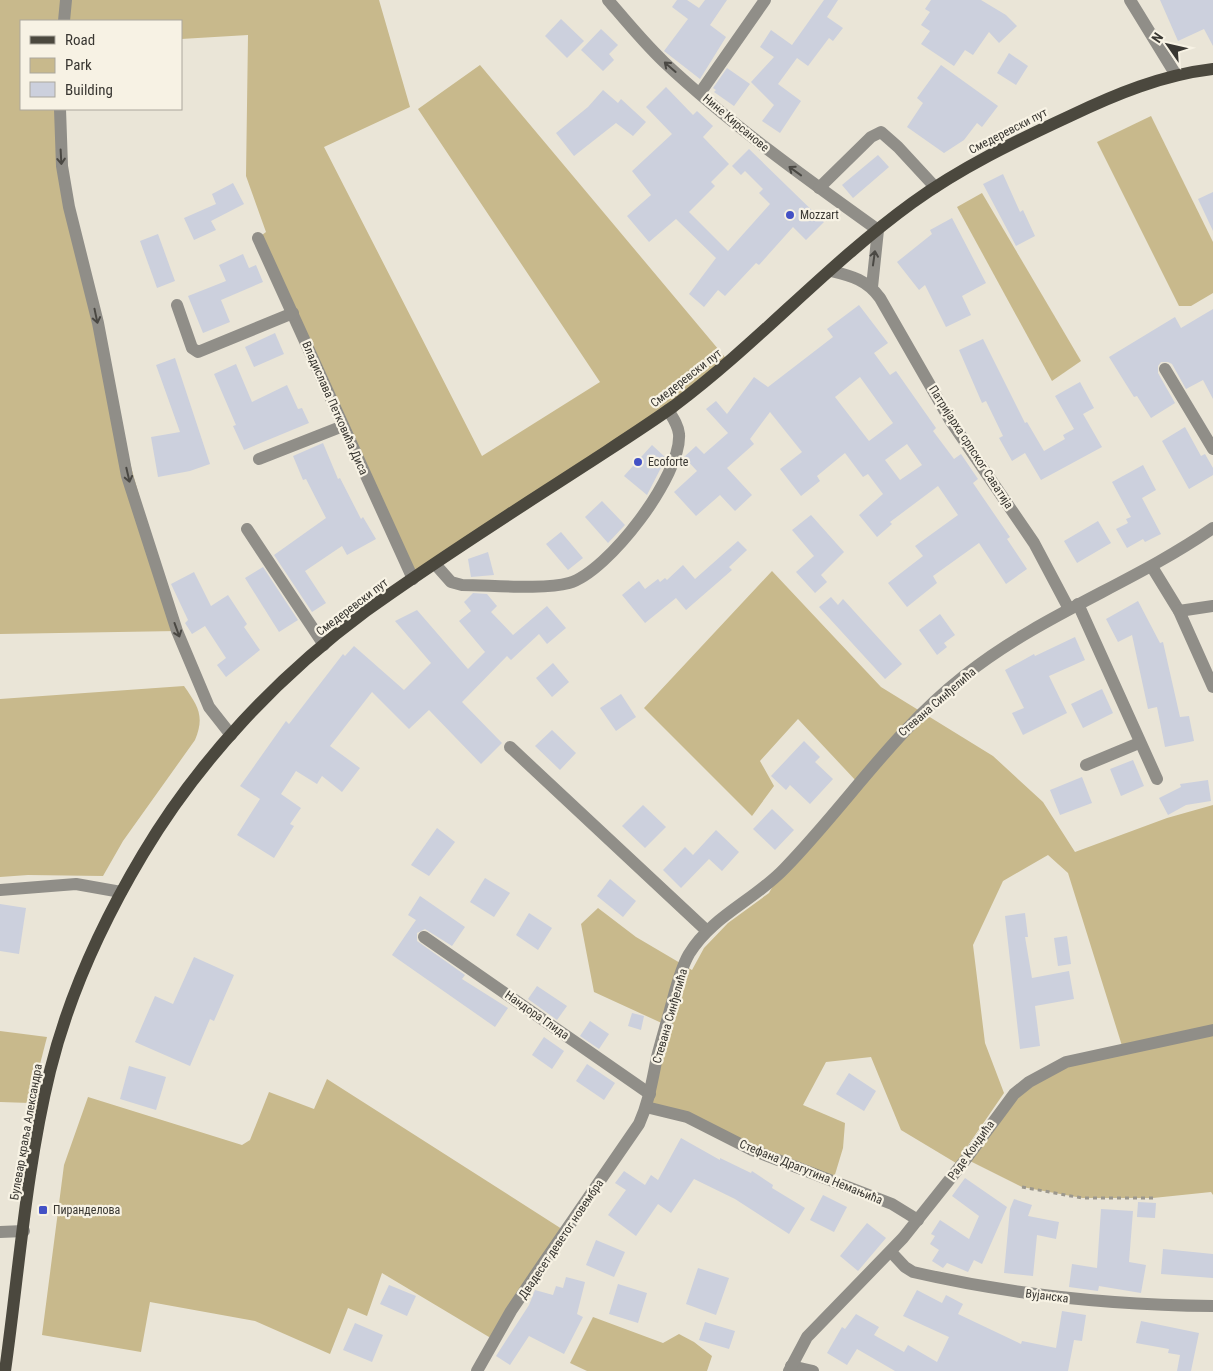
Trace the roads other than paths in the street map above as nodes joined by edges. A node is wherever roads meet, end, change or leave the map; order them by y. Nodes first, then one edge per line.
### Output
1 (66, 0) edge
2 (608, 0) edge
3 (765, 0) edge
4 (1130, 0) edge
5 (64, 20) edge
6 (1213, 69) edge
7 (1176, 75) junction
8 (700, 93) junction
9 (60, 110) edge
10 (935, 187) junction
11 (819, 188) junction
12 (878, 230) junction
13 (258, 238) dead end
14 (831, 271) junction
15 (872, 287) junction
16 (177, 305) dead end
17 (293, 312) junction
18 (1165, 369) dead end
19 (668, 410) junction
20 (343, 426) junction
21 (1213, 449) edge
22 (259, 459) dead end
23 (1213, 528) edge
24 (247, 529) dead end
25 (435, 564) junction
26 (1152, 567) junction
27 (413, 578) junction
28 (1073, 606) junction
29 (1213, 606) edge
30 (1179, 611) junction
31 (324, 645) junction
32 (1213, 687) edge
33 (231, 735) junction
34 (1139, 743) junction
35 (510, 747) dead end
36 (1086, 766) dead end
37 (1157, 779) dead end
38 (0, 890) edge
39 (121, 892) junction
40 (706, 931) junction
41 (424, 937) dead end
42 (1213, 1030) edge
43 (650, 1094) junction
44 (646, 1107) junction
45 (918, 1220) junction
46 (24, 1231) junction
47 (0, 1232) edge
48 (891, 1252) junction
49 (1213, 1306) edge
50 (790, 1368) edge
51 (5, 1371) edge
52 (477, 1371) edge
53 (813, 1371) edge

1 - 5 street
8 -> 2 street, Нине Кирсанове
3 - 8 street
4 - 7 street
6 - 7 main road, Смедеревски пут
7 - 10 main road, Смедеревски пут
11 -> 8 street, Нине Кирсанове
9 -> 33 street
10 - 11 street
10 - 12 main road, Смедеревски пут
11 - 12 street, Нине Кирсанове
12 - 14 main road, Смедеревски пут
15 -> 12 street
13 - 17 street, Владислава Петковића Диса
14 - 15 street, Патријарха српског Саватија
14 - 19 main road, Смедеревски пут
15 - 28 street, Патријарха српског Саватија
16 - 17 street
17 - 20 street, Владислава Петковића Диса
18 - 21 street
19 - 25 main road, Смедеревски пут
19 - 25 street
20 - 22 street
20 - 27 street, Владислава Петковића Диса
23 - 26 street, Стевана Синђелића
24 - 31 street
25 - 27 main road, Смедеревски пут
26 - 28 street, Стевана Синђелића
26 - 30 street
27 - 31 main road, Смедеревски пут
28 - 34 street, Патријарха српског Саватија
28 - 40 street, Стевана Синђелића
29 - 30 street
30 - 32 street
31 - 33 main road, Смедеревски пут
33 - 39 main road, Булевар краља Александра
34 - 36 street
34 - 37 street, Патријарха српског Саватија
35 - 40 street
38 - 39 street
39 - 46 main road, Булевар краља Александра
40 - 43 street, Стевана Синђелића
41 - 43 street, Нандора Глида
42 - 45 street, Раде Кондића
43 - 44 street, Стевана Синђелића
44 - 45 street, Стефана Драгутина Немањића
44 - 52 street, Двадесет деветог новембра
45 - 48 street, Раде Кондића
46 - 47 street
46 - 51 main road, Булевар краља Александра
48 - 49 street, Вујанска
48 - 50 street, Раде Кондића
50 - 53 street, Раде Кондића

